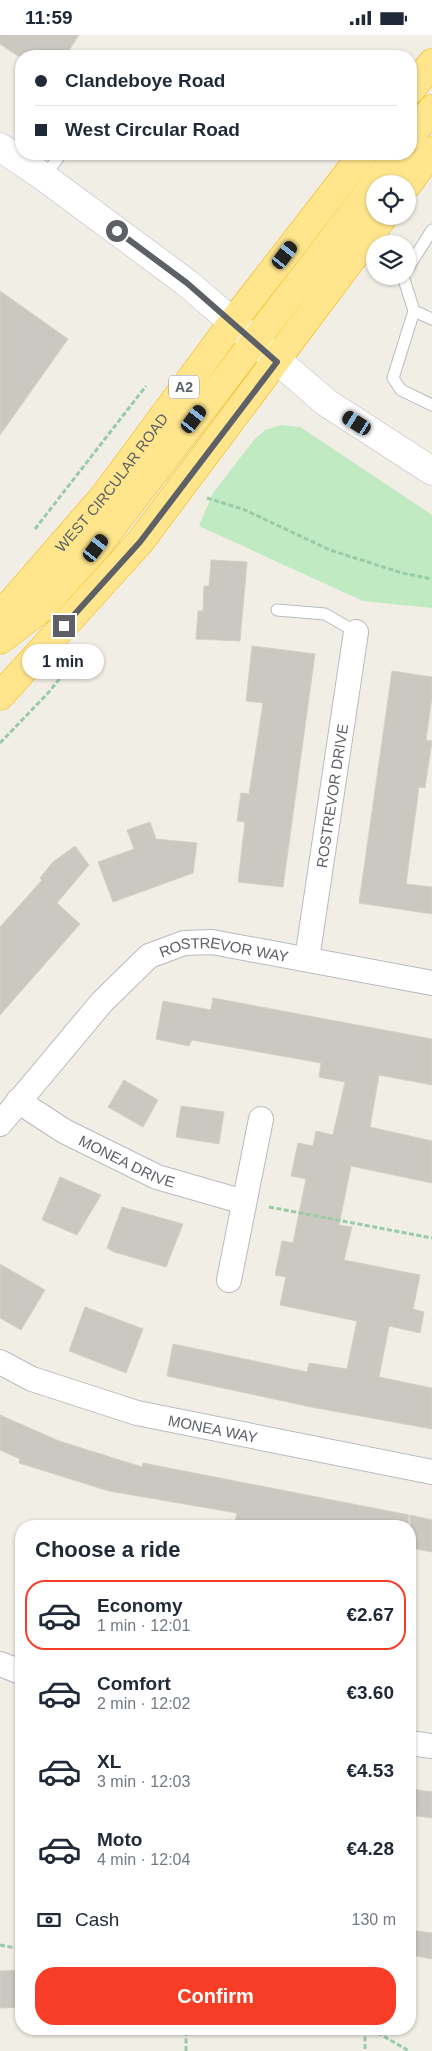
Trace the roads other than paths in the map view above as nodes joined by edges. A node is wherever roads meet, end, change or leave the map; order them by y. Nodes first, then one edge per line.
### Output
1 (432, 63) edge
2 (417, 82) edge
3 (432, 109) edge
4 (417, 128) edge
5 (0, 147) edge
6 (432, 151) edge
7 (15, 157) edge
8 (19, 160) edge
9 (57, 160) edge
10 (358, 160) edge
11 (393, 160) edge
12 (415, 175) edge
13 (44, 177) junction
14 (377, 225) edge
15 (432, 230) edge
16 (416, 255) edge
17 (407, 285) edge
18 (414, 311) junction
19 (432, 319) edge
20 (232, 323) junction
21 (253, 341) junction
22 (277, 362) junction
23 (432, 405) edge
24 (432, 471) edge
25 (277, 610) dead end
26 (0, 616) edge
27 (356, 632) joint
28 (0, 640) edge
29 (0, 696) edge
30 (307, 959) junction
31 (432, 983) edge
32 (18, 1101) junction
33 (261, 1119) dead end
34 (0, 1124) edge
35 (244, 1202) junction
36 (229, 1280) dead end
37 (0, 1362) edge
38 (432, 1472) edge
39 (0, 1664) edge
40 (15, 1670) edge
41 (416, 1744) edge
42 (432, 1746) edge

1 - 2 highway
3 - 4 highway
5 - 7 main road
6 - 12 highway
8 - 13 main road
9 - 13 lane
10 - 20 highway, WEST CIRCULAR ROAD / A2
11 - 21 highway
13 - 20 main road
14 - 22 highway
15 - 16 lane
17 - 18 lane
18 - 19 lane
18 - 23 lane
20 - 21 main road
20 - 26 highway, WEST CIRCULAR ROAD / A2
21 - 22 main road
21 - 28 highway
22 - 24 main road
22 - 29 highway
25 - 27 lane
27 - 30 street, ROSTREVOR DRIVE
30 - 31 street, ROSTREVOR WAY
30 - 32 street, ROSTREVOR WAY
32 - 34 street, ROSTREVOR WAY
32 - 35 street, MONEA DRIVE
33 - 35 street
35 - 36 street
37 - 38 street, MONEA WAY
39 - 40 street
41 - 42 street

